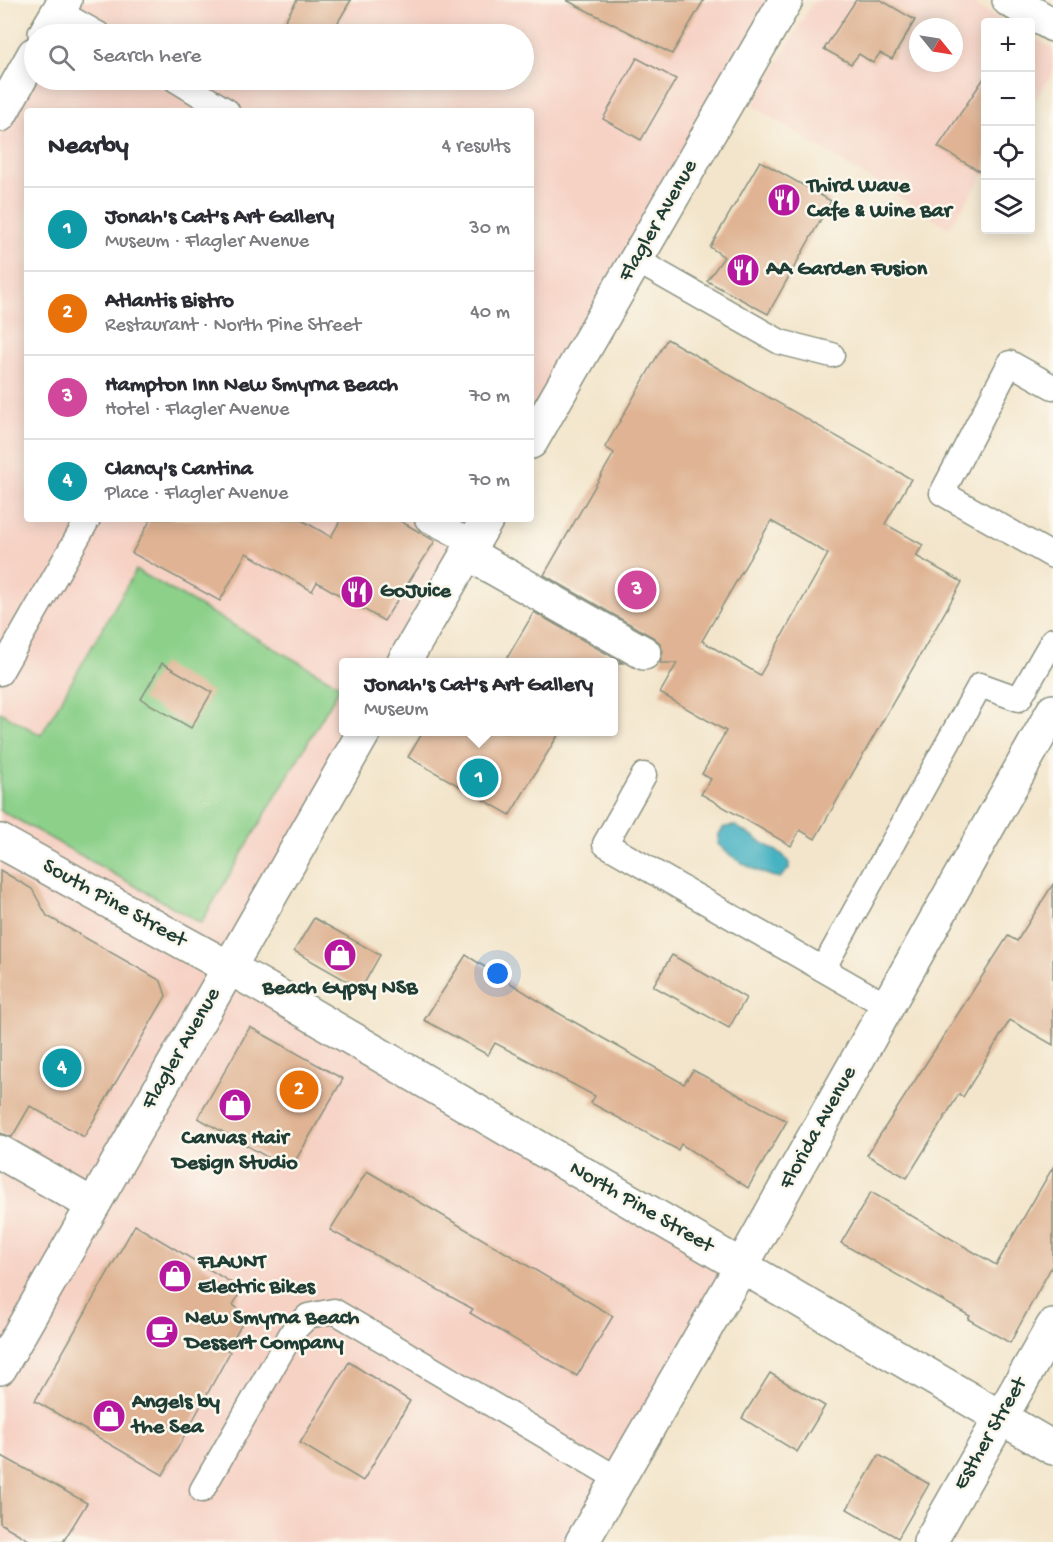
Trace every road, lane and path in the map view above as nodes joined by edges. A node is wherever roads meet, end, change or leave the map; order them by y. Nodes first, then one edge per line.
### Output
1 (786, 0) edge
2 (1009, 0) edge
3 (56, 15) edge
4 (76, 24) edge
5 (1053, 25) edge
6 (24, 72) edge
7 (192, 90) edge
8 (222, 108) edge
9 (0, 115) edge
10 (636, 260) junction
11 (832, 355) dead end
12 (1053, 387) edge
13 (534, 437) edge
14 (86, 522) edge
15 (435, 522) edge
16 (476, 538) edge
17 (1053, 556) edge
18 (1053, 640) edge
19 (644, 653) dead end
20 (407, 658) edge
21 (0, 673) edge
22 (1053, 711) edge
23 (362, 736) edge
24 (644, 775) dead end
25 (0, 841) edge
26 (228, 968) junction
27 (823, 969) junction
28 (887, 1006) junction
29 (0, 1152) edge
30 (93, 1204) junction
31 (741, 1267) junction
32 (1053, 1326) edge
33 (0, 1368) edge
34 (1000, 1418) junction
35 (1053, 1448) edge
36 (618, 1479) junction
37 (202, 1490) dead end
38 (582, 1542) edge
39 (930, 1542) edge

1 - 10 street, Flagler Avenue
2 - 5 street
3 - 4 lane
6 - 9 street
7 - 8 lane
10 - 11 lane
10 - 13 street, Flagler Avenue
12 - 17 lane
14 - 21 lane
15 - 16 lane
16 - 19 street
16 - 20 street
18 - 27 lane
22 - 28 street, Florida Avenue
23 - 26 street, Flagler Avenue
24 - 27 lane
25 - 26 street, South Pine Street
26 - 30 street, Flagler Avenue
26 - 31 street, North Pine Street
27 - 28 lane
28 - 31 street, Florida Avenue
29 - 30 street
30 - 33 street, Flagler Avenue
31 - 34 street, North Pine Street
31 - 36 street, Florida Avenue
32 - 34 street, Esther Street
34 - 35 street, North Pine Street
34 - 39 street, Esther Street
36 - 37 lane
36 - 38 street, Florida Avenue

